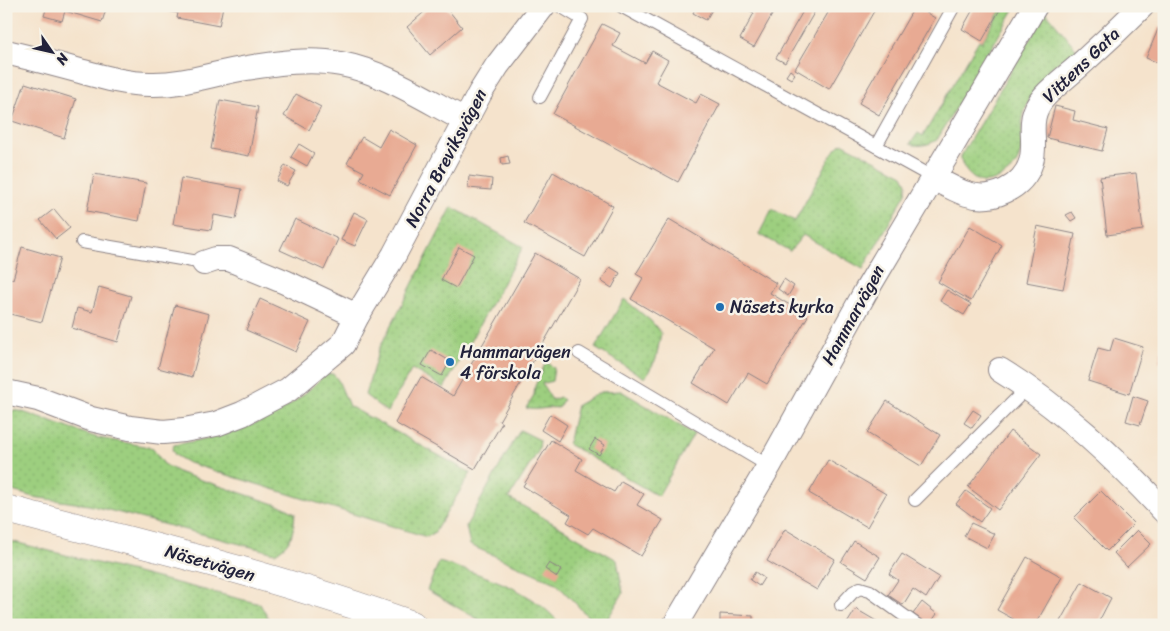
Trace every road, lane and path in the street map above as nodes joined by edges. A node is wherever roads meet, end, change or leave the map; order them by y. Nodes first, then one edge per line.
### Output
1 (543, 6) edge
2 (560, 6) edge
3 (621, 6) edge
4 (954, 6) edge
5 (1034, 6) edge
6 (1142, 6) edge
7 (6, 52) edge
8 (540, 97) dead end
9 (465, 120) junction
10 (876, 146) junction
11 (932, 177) junction
12 (82, 242) dead end
13 (204, 263) joint
14 (357, 316) junction
15 (579, 353) dead end
16 (1000, 370) dead end
17 (1028, 387) junction
18 (6, 392) edge
19 (769, 466) junction
20 (915, 500) dead end
21 (6, 509) edge
22 (1164, 511) edge
23 (841, 605) dead end
24 (412, 625) edge
25 (675, 625) edge
26 (917, 625) edge

1 - 9 street, Norra Breviksvägen
2 - 8 lane
3 - 10 lane
4 - 10 lane
5 - 11 street, Hammarvägen
6 - 11 street, Vittens Gata
7 - 9 street
9 - 14 street, Norra Breviksvägen
10 - 11 lane
11 - 19 street, Hammarvägen
12 - 13 lane
13 - 14 street
14 - 18 street, Norra Breviksvägen
15 - 19 lane
16 - 17 street
17 - 20 lane
17 - 22 street
19 - 25 street, Hammarvägen
21 - 24 street, Näsetvägen
23 - 26 lane

